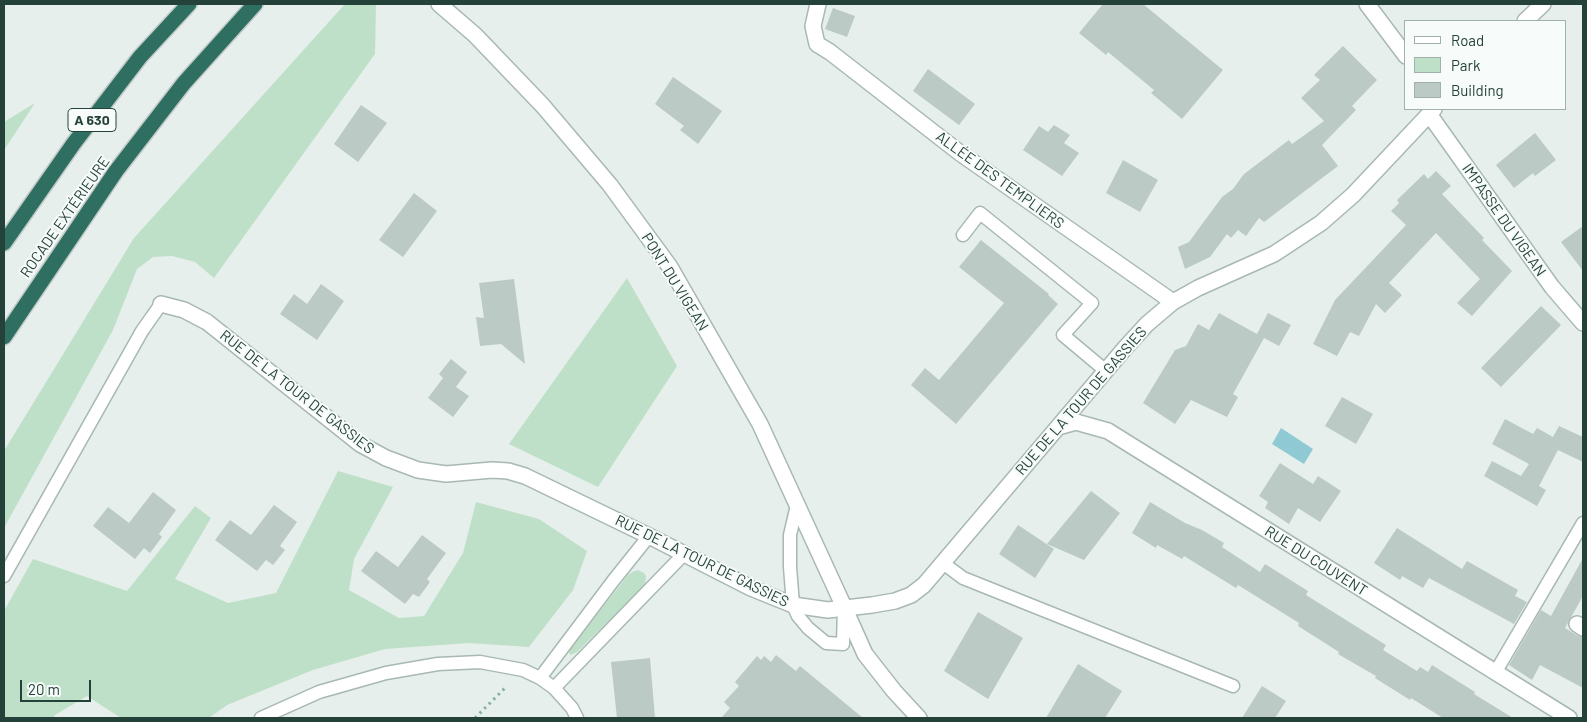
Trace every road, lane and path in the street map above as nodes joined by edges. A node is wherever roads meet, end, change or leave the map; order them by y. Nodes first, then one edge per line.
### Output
1 (189, 4) edge
2 (255, 4) edge
3 (439, 4) edge
4 (818, 4) edge
5 (1367, 4) edge
6 (1543, 4) edge
7 (1526, 20) edge
8 (1404, 53) edge
9 (1431, 110) edge
10 (964, 235) dead end
11 (4, 243) edge
12 (1173, 302) junction
13 (161, 304) joint
14 (1583, 323) edge
15 (4, 337) edge
16 (1106, 371) junction
17 (1058, 428) junction
18 (797, 505) junction
19 (1583, 523) edge
20 (649, 536) junction
21 (684, 554) junction
22 (943, 563) junction
23 (4, 576) edge
24 (792, 605) junction
25 (844, 607) junction
26 (1495, 673) junction
27 (540, 678) junction
28 (1233, 686) dead end
29 (554, 688) junction
30 (261, 718) edge
31 (577, 718) edge
32 (919, 718) edge
33 (1569, 718) edge

1 - 11 highway, A 630
2 - 15 highway, ROCADE EXTÉRIEURE
3 - 18 street, PONT DU VIGEAN
4 - 12 street, ALLÉE DES TEMPLIERS
5 - 8 street
6 - 7 street
9 - 12 street, RUE DE LA TOUR DE GASSIES
9 - 14 street, IMPASSE DU VIGEAN
10 - 16 lane
12 - 16 street, RUE DE LA TOUR DE GASSIES
13 - 20 street, RUE DE LA TOUR DE GASSIES
13 - 23 lane
16 - 17 street, RUE DE LA TOUR DE GASSIES
17 - 22 street, RUE DE LA TOUR DE GASSIES
17 - 26 street, RUE DU COUVENT
18 - 24 lane
18 - 25 street, PONT DU VIGEAN
19 - 26 lane
20 - 21 street, RUE DE LA TOUR DE GASSIES
20 - 27 lane
21 - 24 street, RUE DE LA TOUR DE GASSIES
21 - 29 lane
22 - 25 street, RUE DE LA TOUR DE GASSIES
22 - 28 lane
24 - 25 street, RUE DE LA TOUR DE GASSIES
24 - 25 lane
25 - 32 street, PONT DU VIGEAN
26 - 33 street, RUE DU COUVENT
27 - 29 lane
27 - 30 lane
29 - 31 lane

